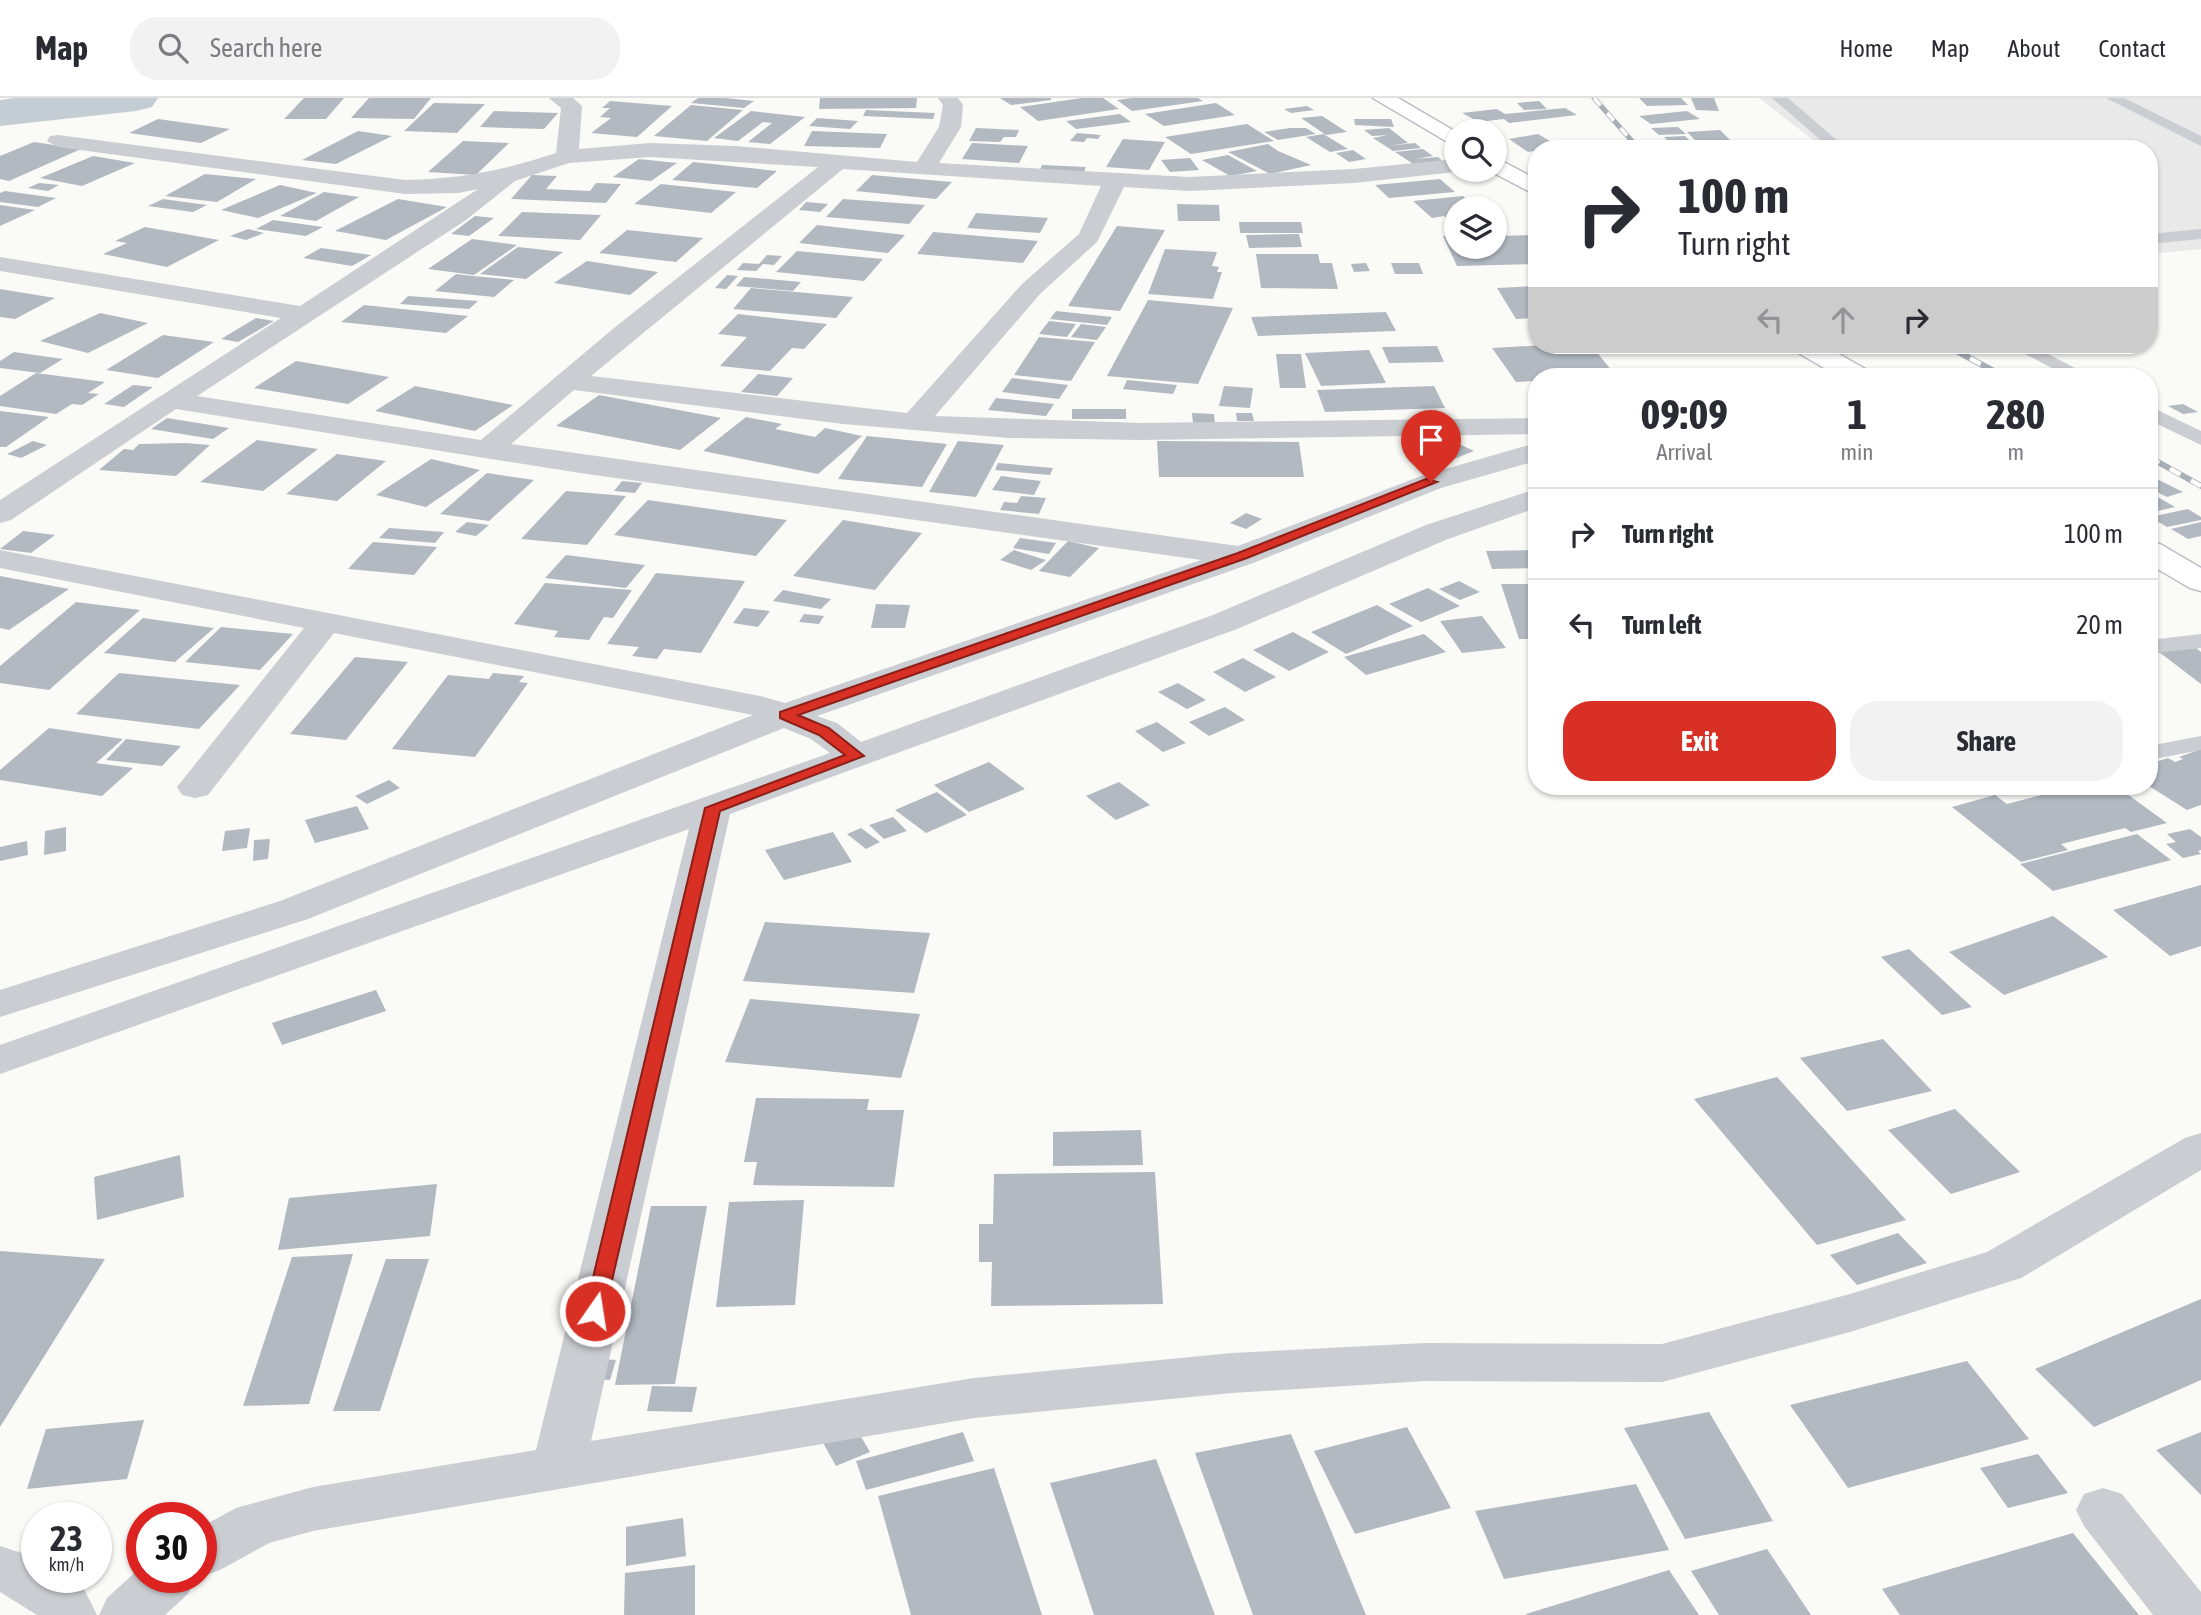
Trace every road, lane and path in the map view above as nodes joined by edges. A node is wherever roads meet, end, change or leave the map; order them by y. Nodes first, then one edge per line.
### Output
1 (559, 98) edge
2 (948, 98) edge
3 (1383, 98) edge
4 (1779, 98) edge
5 (2113, 98) edge
6 (1444, 134) edge
7 (1829, 140) edge
8 (58, 141) dead end
9 (2201, 142) edge
10 (567, 157) junction
11 (838, 162) junction
12 (1444, 167) edge
13 (924, 169) junction
14 (1507, 171) edge
15 (511, 175) junction
16 (1115, 181) junction
17 (1528, 183) edge
18 (2201, 234) edge
19 (2158, 238) edge
20 (0, 264) edge
21 (305, 314) junction
22 (1819, 354) edge
23 (2036, 354) edge
24 (1843, 368) edge
25 (2064, 368) edge
26 (568, 381) junction
27 (171, 400) junction
28 (2158, 417) edge
29 (915, 421) junction
30 (1528, 426) edge
31 (2201, 439) edge
32 (487, 450) junction
33 (1528, 454) edge
34 (1528, 501) edge
35 (0, 514) edge
36 (1242, 556) junction
37 (2158, 556) edge
38 (0, 559) edge
39 (1337, 575) junction
40 (2201, 581) edge
41 (327, 620) junction
42 (2201, 641) edge
43 (2158, 646) edge
44 (785, 715) junction
45 (2201, 743) edge
46 (2158, 751) edge
47 (856, 756) junction
48 (195, 787) dead end
49 (713, 808) junction
50 (0, 1004) edge
51 (0, 1060) edge
52 (2201, 1149) edge
53 (559, 1466) junction
54 (2103, 1510) dead end
55 (217, 1545) edge
56 (0, 1569) edge
57 (151, 1593) edge
58 (69, 1615) edge
59 (127, 1615) edge
60 (2186, 1615) edge

1 - 10 street
2 - 13 street
3 - 6 highway
4 - 7 lane
5 - 9 lane
8 - 15 street
10 - 11 street
10 - 15 street
11 - 13 street
11 - 26 street
12 - 16 street
13 - 16 street
14 - 17 highway
15 - 21 street
16 - 29 street
18 - 19 lane
20 - 21 street
21 - 27 street
22 - 24 highway
23 - 25 lane
26 - 29 street
26 - 32 street
27 - 32 street
27 - 35 street
28 - 31 lane
29 - 30 street
32 - 36 street
33 - 36 street
34 - 39 street
36 - 39 street
36 - 44 street
37 - 40 highway
38 - 41 street
39 - 47 street
41 - 44 street
41 - 48 street
42 - 43 lane
44 - 47 street
44 - 50 street
45 - 46 lane
47 - 49 street
49 - 51 street
49 - 53 street
52 - 53 street
53 - 55 street
54 - 60 street
56 - 58 street
57 - 59 street

